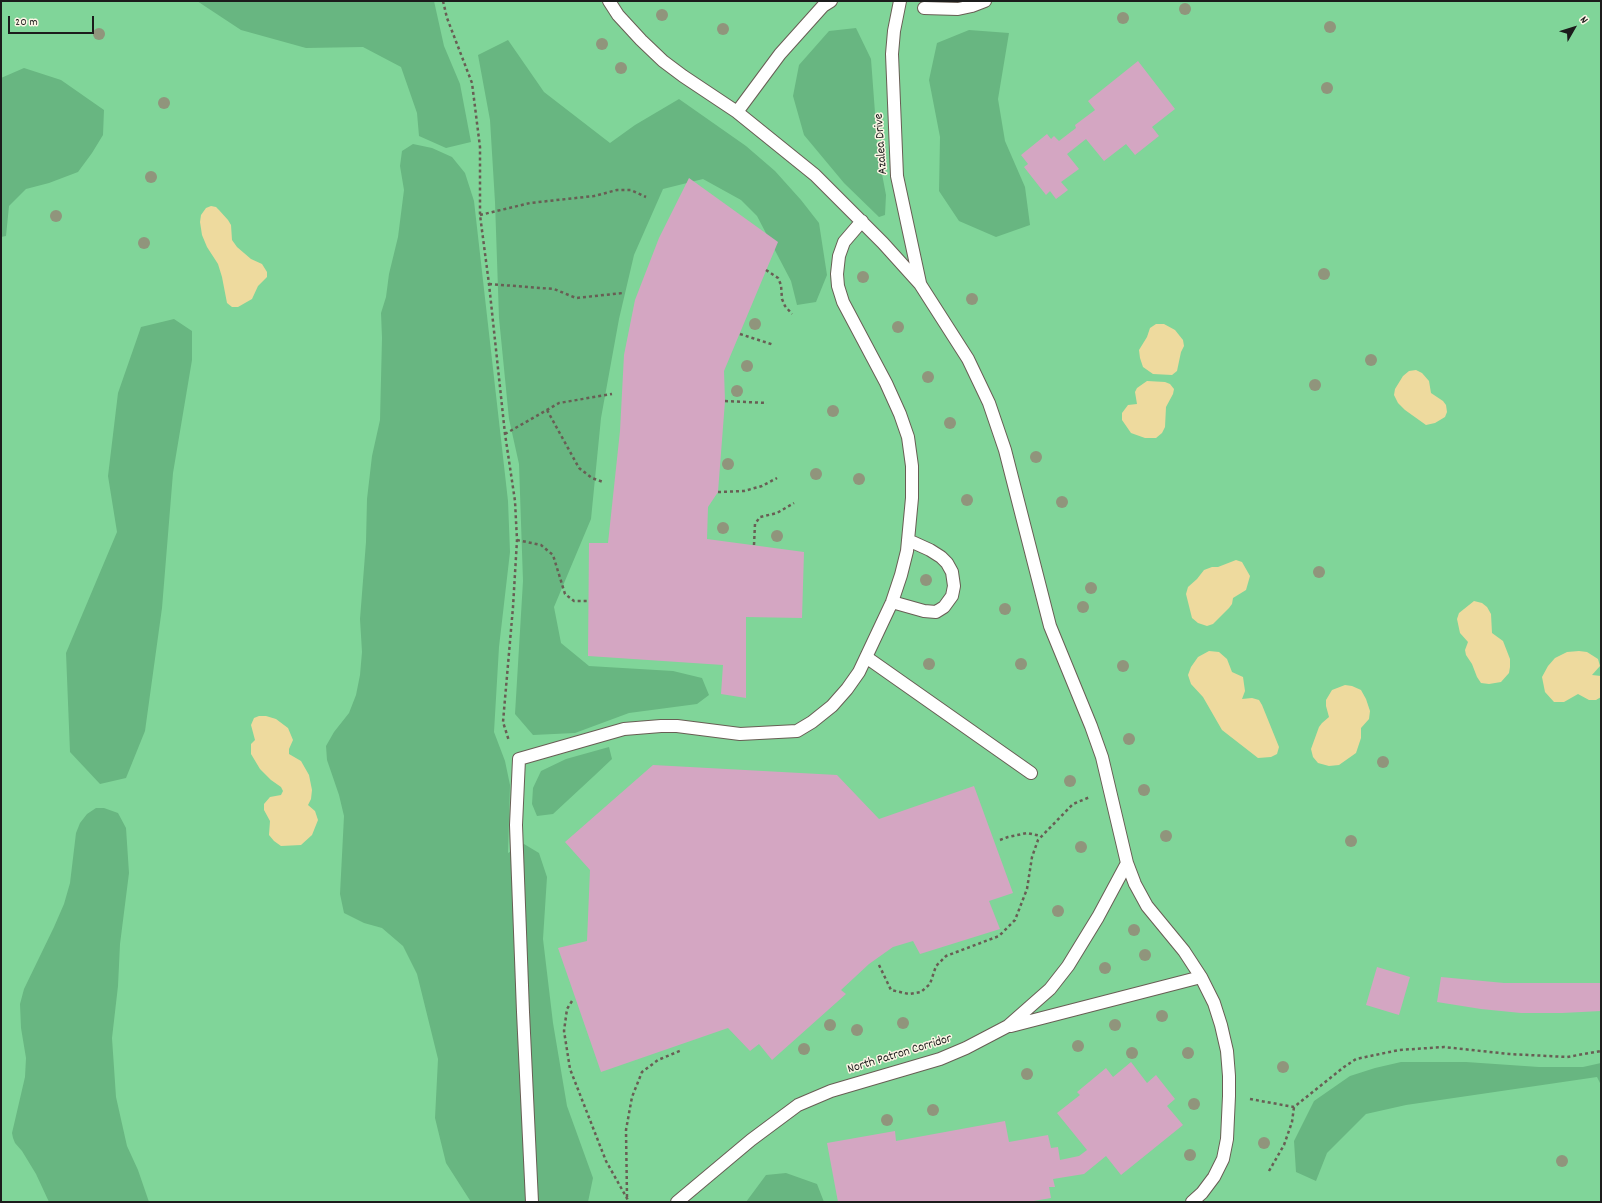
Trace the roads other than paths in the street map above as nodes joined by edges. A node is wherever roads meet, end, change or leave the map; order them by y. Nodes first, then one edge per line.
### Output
1 (609, 1) edge
2 (831, 1) edge
3 (900, 1) edge
4 (986, 1) edge
5 (924, 8) dead end
6 (737, 112) junction
7 (862, 221) junction
8 (920, 284) junction
9 (908, 540) junction
10 (892, 602) junction
11 (866, 657) junction
12 (1031, 773) dead end
13 (1126, 863) junction
14 (1202, 977) junction
15 (1008, 1026) junction
16 (532, 1202) edge
17 (677, 1202) edge
18 (1192, 1202) edge

1 - 6 lane
2 - 6 lane
3 - 8 lane, Azalea Drive
4 - 5 lane
6 - 7 lane
7 - 8 lane
7 - 9 lane
8 - 13 lane
9 - 10 lane
9 - 10 lane
10 - 11 lane
11 - 12 lane
11 - 16 lane
13 - 14 lane
13 - 15 lane, North Patron Corridor
14 - 15 lane
14 - 18 lane
15 - 17 lane, North Patron Corridor

